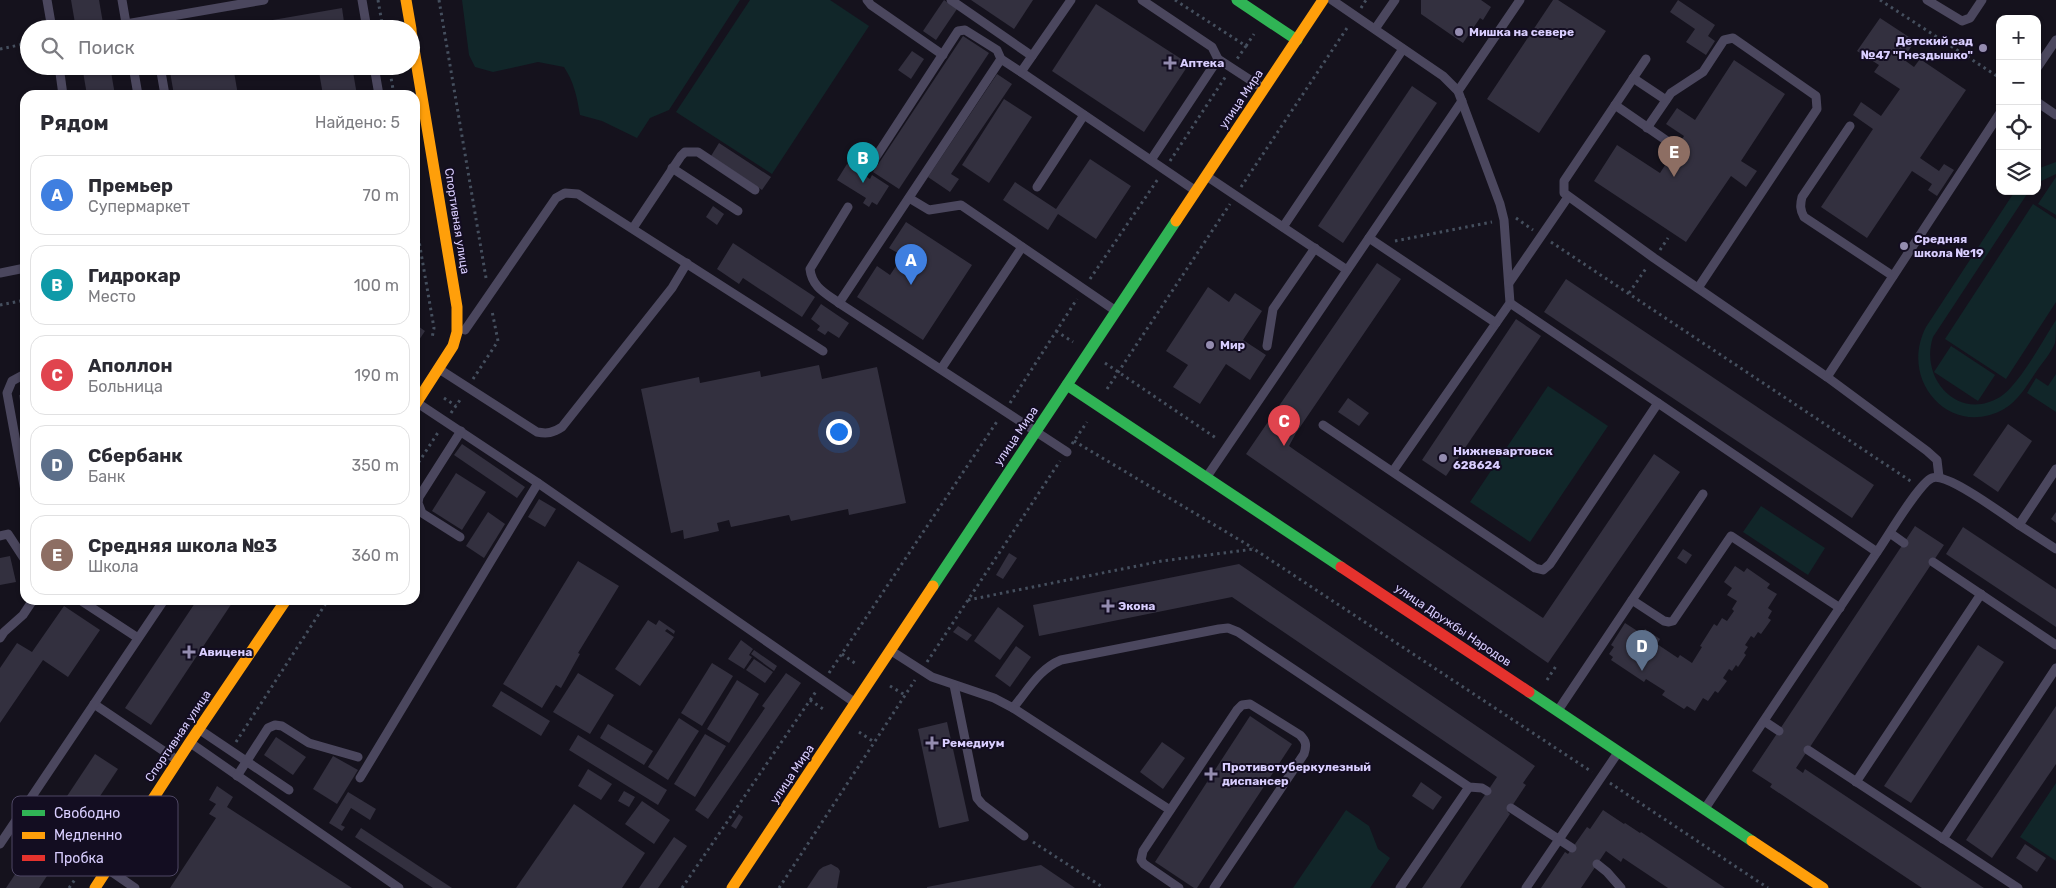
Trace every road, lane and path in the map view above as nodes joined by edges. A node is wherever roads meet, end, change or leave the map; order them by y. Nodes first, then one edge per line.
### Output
1 (47, 0) edge
2 (122, 0) edge
3 (264, 0) edge
4 (362, 0) edge
5 (378, 0) edge
6 (406, 0) edge
7 (867, 0) edge
8 (951, 0) edge
9 (1071, 0) edge
10 (1142, 0) edge
11 (1175, 0) edge
12 (1237, 0) edge
13 (1323, 0) edge
14 (1332, 0) edge
15 (1395, 0) edge
16 (1520, 0) edge
17 (1880, 0) edge
18 (1927, 0) edge
19 (1982, 0) edge
20 (153, 19) joint
21 (50, 20) edge
22 (125, 20) edge
23 (149, 20) edge
24 (365, 20) edge
25 (381, 20) edge
26 (409, 20) edge
27 (1375, 29) junction
28 (1296, 40) junction
29 (2056, 40) edge
30 (20, 45) edge
31 (0, 48) edge
32 (1404, 49) junction
33 (943, 55) junction
34 (1032, 56) junction
35 (1646, 58) dead end
36 (1000, 59) junction
37 (1218, 59) junction
38 (2041, 62) edge
39 (1231, 68) junction
40 (1021, 72) junction
41 (60, 75) edge
42 (135, 75) edge
43 (162, 75) edge
44 (376, 75) edge
45 (391, 75) edge
46 (418, 75) edge
47 (1996, 75) edge
48 (1633, 78) junction
49 (1264, 89) junction
50 (62, 90) edge
51 (137, 90) edge
52 (164, 90) edge
53 (378, 90) edge
54 (393, 90) edge
55 (1458, 91) junction
56 (1666, 100) junction
57 (1462, 101) junction
58 (1615, 105) junction
59 (2041, 105) edge
60 (1084, 115) junction
61 (2056, 115) edge
62 (1996, 119) edge
63 (1850, 126) dead end
64 (1648, 128) junction
65 (1670, 143) dead end
66 (1151, 160) junction
67 (870, 166) dead end
68 (672, 168) junction
69 (1165, 169) junction
70 (1206, 175) junction
71 (1036, 188) dead end
72 (756, 190) dead end
73 (1196, 191) junction
74 (1568, 197) junction
75 (909, 198) junction
76 (848, 207) dead end
77 (738, 211) dead end
78 (1516, 218) dead end
79 (1504, 220) junction
80 (1282, 227) junction
81 (632, 228) junction
82 (1542, 235) junction
83 (1369, 238) junction
84 (1378, 244) junction
85 (420, 247) edge
86 (1022, 247) junction
87 (1315, 248) junction
88 (687, 263) junction
89 (20, 269) edge
90 (1347, 270) junction
91 (0, 273) edge
92 (1893, 276) junction
93 (1508, 283) junction
94 (1698, 288) junction
95 (1084, 289) junction
96 (20, 301) edge
97 (839, 303) junction
98 (1510, 304) junction
99 (0, 305) edge
100 (1116, 311) junction
101 (1496, 323) junction
102 (1056, 331) junction
103 (432, 342) dead end
104 (453, 346) junction
105 (1267, 346) dead end
106 (823, 351) dead end
107 (1089, 352) junction
108 (941, 368) junction
109 (439, 369) junction
110 (20, 377) edge
111 (1827, 377) junction
112 (1067, 385) junction
113 (420, 397) edge
114 (1658, 403) junction
115 (420, 405) edge
116 (1004, 410) junction
117 (1323, 425) dead end
118 (461, 431) junction
119 (1036, 432) junction
120 (1216, 438) dead end
121 (1074, 441) dead end
122 (1066, 452) dead end
123 (20, 465) edge
124 (2056, 470) edge
125 (1394, 471) junction
126 (1207, 477) junction
127 (1939, 477) junction
128 (538, 483) junction
129 (1921, 487) junction
130 (1703, 494) dead end
131 (420, 495) edge
132 (420, 508) edge
133 (2019, 525) junction
134 (1890, 533) junction
135 (0, 536) edge
136 (460, 537) dead end
137 (1904, 543) dead end
138 (1254, 549) junction
139 (2056, 549) edge
140 (20, 552) edge
141 (1877, 552) junction
142 (1933, 562) dead end
143 (1981, 594) junction
144 (1632, 600) junction
145 (967, 601) dead end
146 (30, 605) edge
147 (88, 605) edge
148 (161, 605) edge
149 (283, 605) edge
150 (325, 605) edge
151 (1840, 608) junction
152 (0, 638) edge
153 (138, 638) junction
154 (2056, 645) edge
155 (890, 650) junction
156 (2056, 668) edge
157 (823, 681) junction
158 (954, 685) junction
159 (856, 702) junction
160 (94, 704) junction
161 (1013, 708) junction
162 (1557, 711) junction
163 (1764, 721) junction
164 (198, 729) junction
165 (1779, 731) dead end
166 (190, 742) junction
167 (230, 750) junction
168 (1808, 750) dead end
169 (1618, 752) junction
170 (358, 757) dead end
171 (178, 760) junction
172 (247, 761) junction
173 (237, 776) junction
174 (360, 778) dead end
175 (1601, 778) junction
176 (1856, 782) junction
177 (1469, 787) junction
178 (289, 790) dead end
179 (1487, 791) dead end
180 (32, 796) edge
181 (155, 796) edge
182 (1511, 808) dead end
183 (1705, 809) junction
184 (1170, 810) junction
185 (12, 826) edge
186 (1024, 836) joint
187 (1943, 839) junction
188 (1559, 840) junction
189 (0, 844) edge
190 (1572, 848) dead end
191 (1597, 864) dead end
192 (103, 876) edge
193 (118, 876) edge
194 (94, 888) edge
195 (134, 888) edge
196 (399, 888) edge
197 (682, 888) edge
198 (732, 888) edge
199 (1104, 888) edge
200 (1179, 888) edge
201 (1214, 888) edge
202 (1400, 888) edge
203 (1526, 888) edge
204 (1621, 888) edge
205 (1768, 888) edge
206 (1823, 888) edge
207 (2018, 888) edge

1 - 21 lane
2 - 22 lane
3 - 20 lane
4 - 24 lane
5 - 25 path
6 - 26 street, Спортивная улица
7 - 33 lane
8 - 34 lane
9 - 34 lane
10 - 37 lane
11 - 39 path
12 - 28 street
13 - 28 street, улица Мира
14 - 27 lane
15 - 27 lane
16 - 55 lane
17 - 47 path
18 - 19 lane
20 - 23 lane
27 - 32 lane
28 - 49 street, улица Мира
29 - 38 lane
30 - 31 path
32 - 55 lane
32 - 80 lane
33 - 36 lane
33 - 67 lane
34 - 40 lane
35 - 48 lane
36 - 40 lane
36 - 75 lane
37 - 39 lane
37 - 66 lane
39 - 49 lane
39 - 69 path
40 - 60 lane
41 - 50 lane
42 - 51 lane
43 - 52 lane
44 - 53 lane
45 - 54 path
46 - 104 street, Спортивная улица
48 - 56 lane
48 - 58 lane
49 - 70 street, улица Мира
55 - 57 lane
56 - 64 lane
56 - 94 lane
57 - 79 lane
57 - 83 lane
58 - 64 lane
58 - 74 lane
59 - 61 lane
60 - 66 lane
60 - 71 lane
62 - 92 lane
63 - 92 lane
64 - 65 lane
66 - 69 lane
68 - 72 lane
68 - 77 lane
68 - 81 lane
69 - 73 lane
69 - 95 path
70 - 73 street, улица Мира
70 - 80 lane
73 - 100 street, улица Мира
74 - 82 lane
74 - 94 lane
75 - 86 lane
75 - 97 lane
76 - 97 lane
78 - 82 path
79 - 84 path
79 - 93 lane
80 - 87 lane
81 - 88 lane
81 - 104 lane
82 - 93 lane
82 - 129 path
83 - 84 lane
83 - 90 lane
84 - 101 lane
85 - 103 path
86 - 95 lane
86 - 108 lane
87 - 90 lane
87 - 105 lane
88 - 106 lane
88 - 109 lane
89 - 91 lane
90 - 126 lane
92 - 111 lane
93 - 98 lane
94 - 111 lane
95 - 100 lane
95 - 102 path
96 - 99 path
97 - 108 lane
98 - 101 lane
98 - 114 lane
100 - 107 street, улица Мира
101 - 125 lane
102 - 107 path
102 - 116 path
104 - 109 street, Спортивная улица
107 - 112 street, улица Мира
107 - 120 path
108 - 116 lane
109 - 113 street, Спортивная улица
110 - 123 lane
111 - 127 lane
112 - 119 street, улица Мира
112 - 126 street, улица Дружбы Народов
114 - 125 lane
114 - 141 lane
115 - 118 lane
116 - 119 lane
116 - 157 path
117 - 125 lane
118 - 128 lane
118 - 131 lane
119 - 122 lane
119 - 155 street, улица Мира
121 - 138 path
124 - 133 lane
126 - 162 street, улица Дружбы Народов
127 - 129 lane
127 - 133 lane
128 - 157 lane
128 - 174 lane
129 - 134 lane
130 - 144 lane
132 - 136 lane
133 - 139 lane
134 - 137 lane
134 - 141 lane
135 - 140 lane
138 - 145 path
138 - 175 path
141 - 151 lane
142 - 143 lane
143 - 154 lane
143 - 176 lane
144 - 151 lane
144 - 162 lane
146 - 152 lane
147 - 153 lane
148 - 153 lane
149 - 164 street, Спортивная улица
150 - 167 path
151 - 163 lane
153 - 160 lane
155 - 158 lane
155 - 159 street, улица Мира
156 - 187 lane
157 - 159 lane
157 - 197 path
158 - 161 lane
158 - 186 lane
159 - 198 street, улица Мира
160 - 171 lane
160 - 180 lane
161 - 177 lane
161 - 184 lane
162 - 169 street, улица Дружбы Народов
163 - 165 lane
163 - 183 lane
164 - 166 street, Спортивная улица
164 - 167 lane
166 - 171 street, Спортивная улица
166 - 173 lane
167 - 172 lane
168 - 176 lane
169 - 175 lane
169 - 183 street, улица Дружбы Народов
170 - 172 lane
171 - 181 street, Спортивная улица
172 - 173 lane
172 - 178 lane
173 - 196 lane
175 - 188 lane
175 - 205 path
176 - 187 lane
177 - 179 lane
177 - 202 lane
182 - 188 lane
183 - 206 street, улица Дружбы Народов
184 - 200 lane
184 - 201 lane
185 - 189 lane
186 - 199 path
187 - 207 lane
188 - 190 lane
188 - 203 lane
191 - 204 lane
192 - 194 street, Спортивная улица
193 - 195 lane

